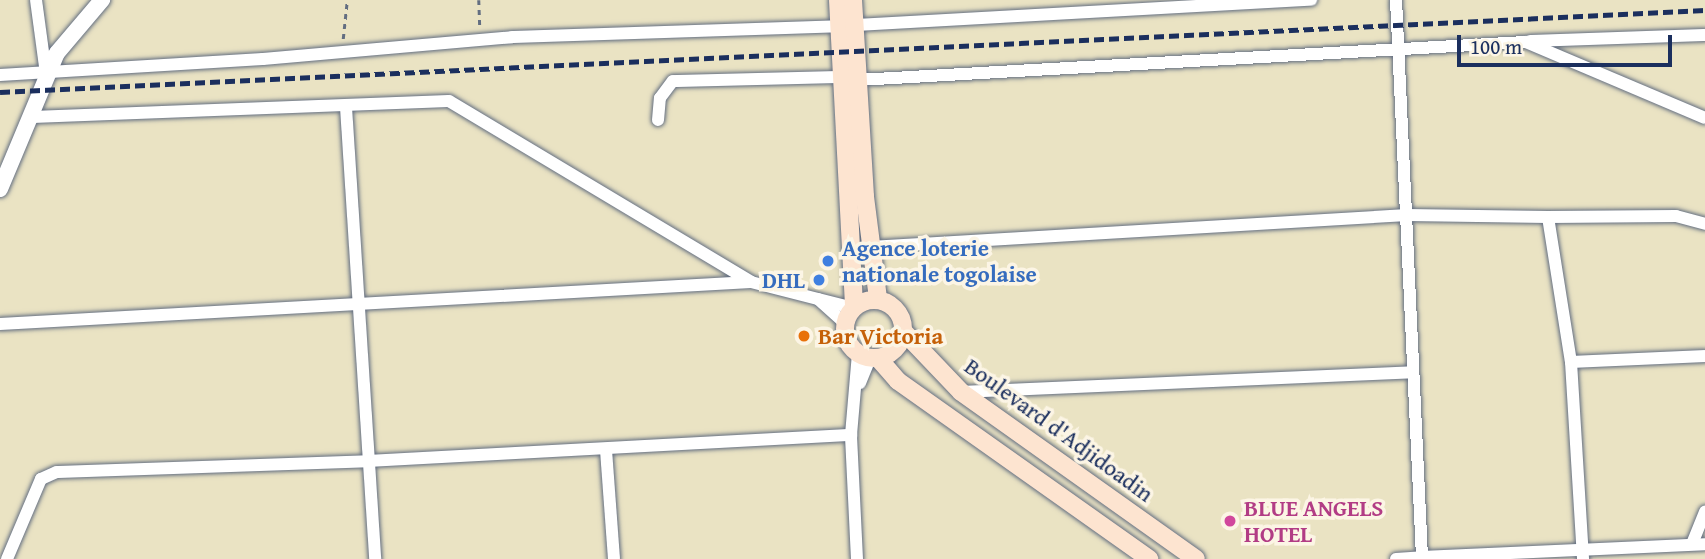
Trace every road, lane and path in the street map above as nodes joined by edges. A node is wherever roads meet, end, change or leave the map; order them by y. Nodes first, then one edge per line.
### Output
1 (36, 0) edge
2 (102, 0) edge
3 (347, 0) edge
4 (479, 0) edge
5 (838, 0) edge
6 (853, 0) edge
7 (1311, 0) edge
8 (1396, 0) edge
9 (847, 25) junction
10 (1705, 35) edge
11 (481, 40) junction
12 (1526, 42) junction
13 (1399, 46) junction
14 (342, 53) junction
15 (46, 74) junction
16 (0, 75) edge
17 (850, 79) junction
18 (346, 107) junction
19 (32, 117) junction
20 (1705, 118) edge
21 (658, 120) dead end
22 (0, 189) edge
23 (1407, 215) junction
24 (1548, 217) junction
25 (1705, 224) edge
26 (870, 247) junction
27 (751, 282) junction
28 (878, 299) junction
29 (357, 306) junction
30 (851, 313) junction
31 (0, 324) edge
32 (904, 331) junction
33 (1705, 356) edge
34 (869, 357) junction
35 (1571, 362) junction
36 (1413, 372) junction
37 (961, 392) junction
38 (851, 435) junction
39 (607, 450) junction
40 (369, 461) junction
41 (1705, 512) edge
42 (1698, 544) edge
43 (1583, 553) edge
44 (1422, 557) junction
45 (7, 559) edge
46 (374, 559) edge
47 (614, 559) edge
48 (857, 559) edge
49 (1149, 559) edge
50 (1196, 559) edge
51 (1396, 559) edge

1 - 15 street
2 - 15 street
3 - 14 path
4 - 11 path
5 - 9 main road
6 - 9 main road
7 - 9 street
8 - 13 street
9 - 11 street
9 - 17 main road
10 - 12 street
11 - 14 street
12 - 13 street
12 - 20 street
13 - 17 street
13 - 23 street
14 - 15 street
15 - 16 street
15 - 19 street
17 - 21 street
17 - 26 main road
17 - 30 main road
18 - 19 street
18 - 27 street
18 - 29 street
19 - 22 street
23 - 24 street
23 - 26 street
23 - 36 street
24 - 25 street
24 - 35 street
26 - 28 main road
27 - 29 street
27 - 30 street
28 - 30 main road
28 - 32 main road
29 - 31 street
29 - 40 street
30 - 34 main road
32 - 34 main road
32 - 37 main road, Boulevard d'Adjidoadin
33 - 35 street
34 - 38 street
34 - 49 main road
35 - 43 street
36 - 37 street
36 - 44 street
37 - 50 main road, Boulevard d'Adjidoadin
38 - 39 street
38 - 48 street
39 - 40 street
39 - 47 street
40 - 45 street
40 - 46 street
41 - 42 street
42 - 43 street
43 - 44 street
44 - 51 street

